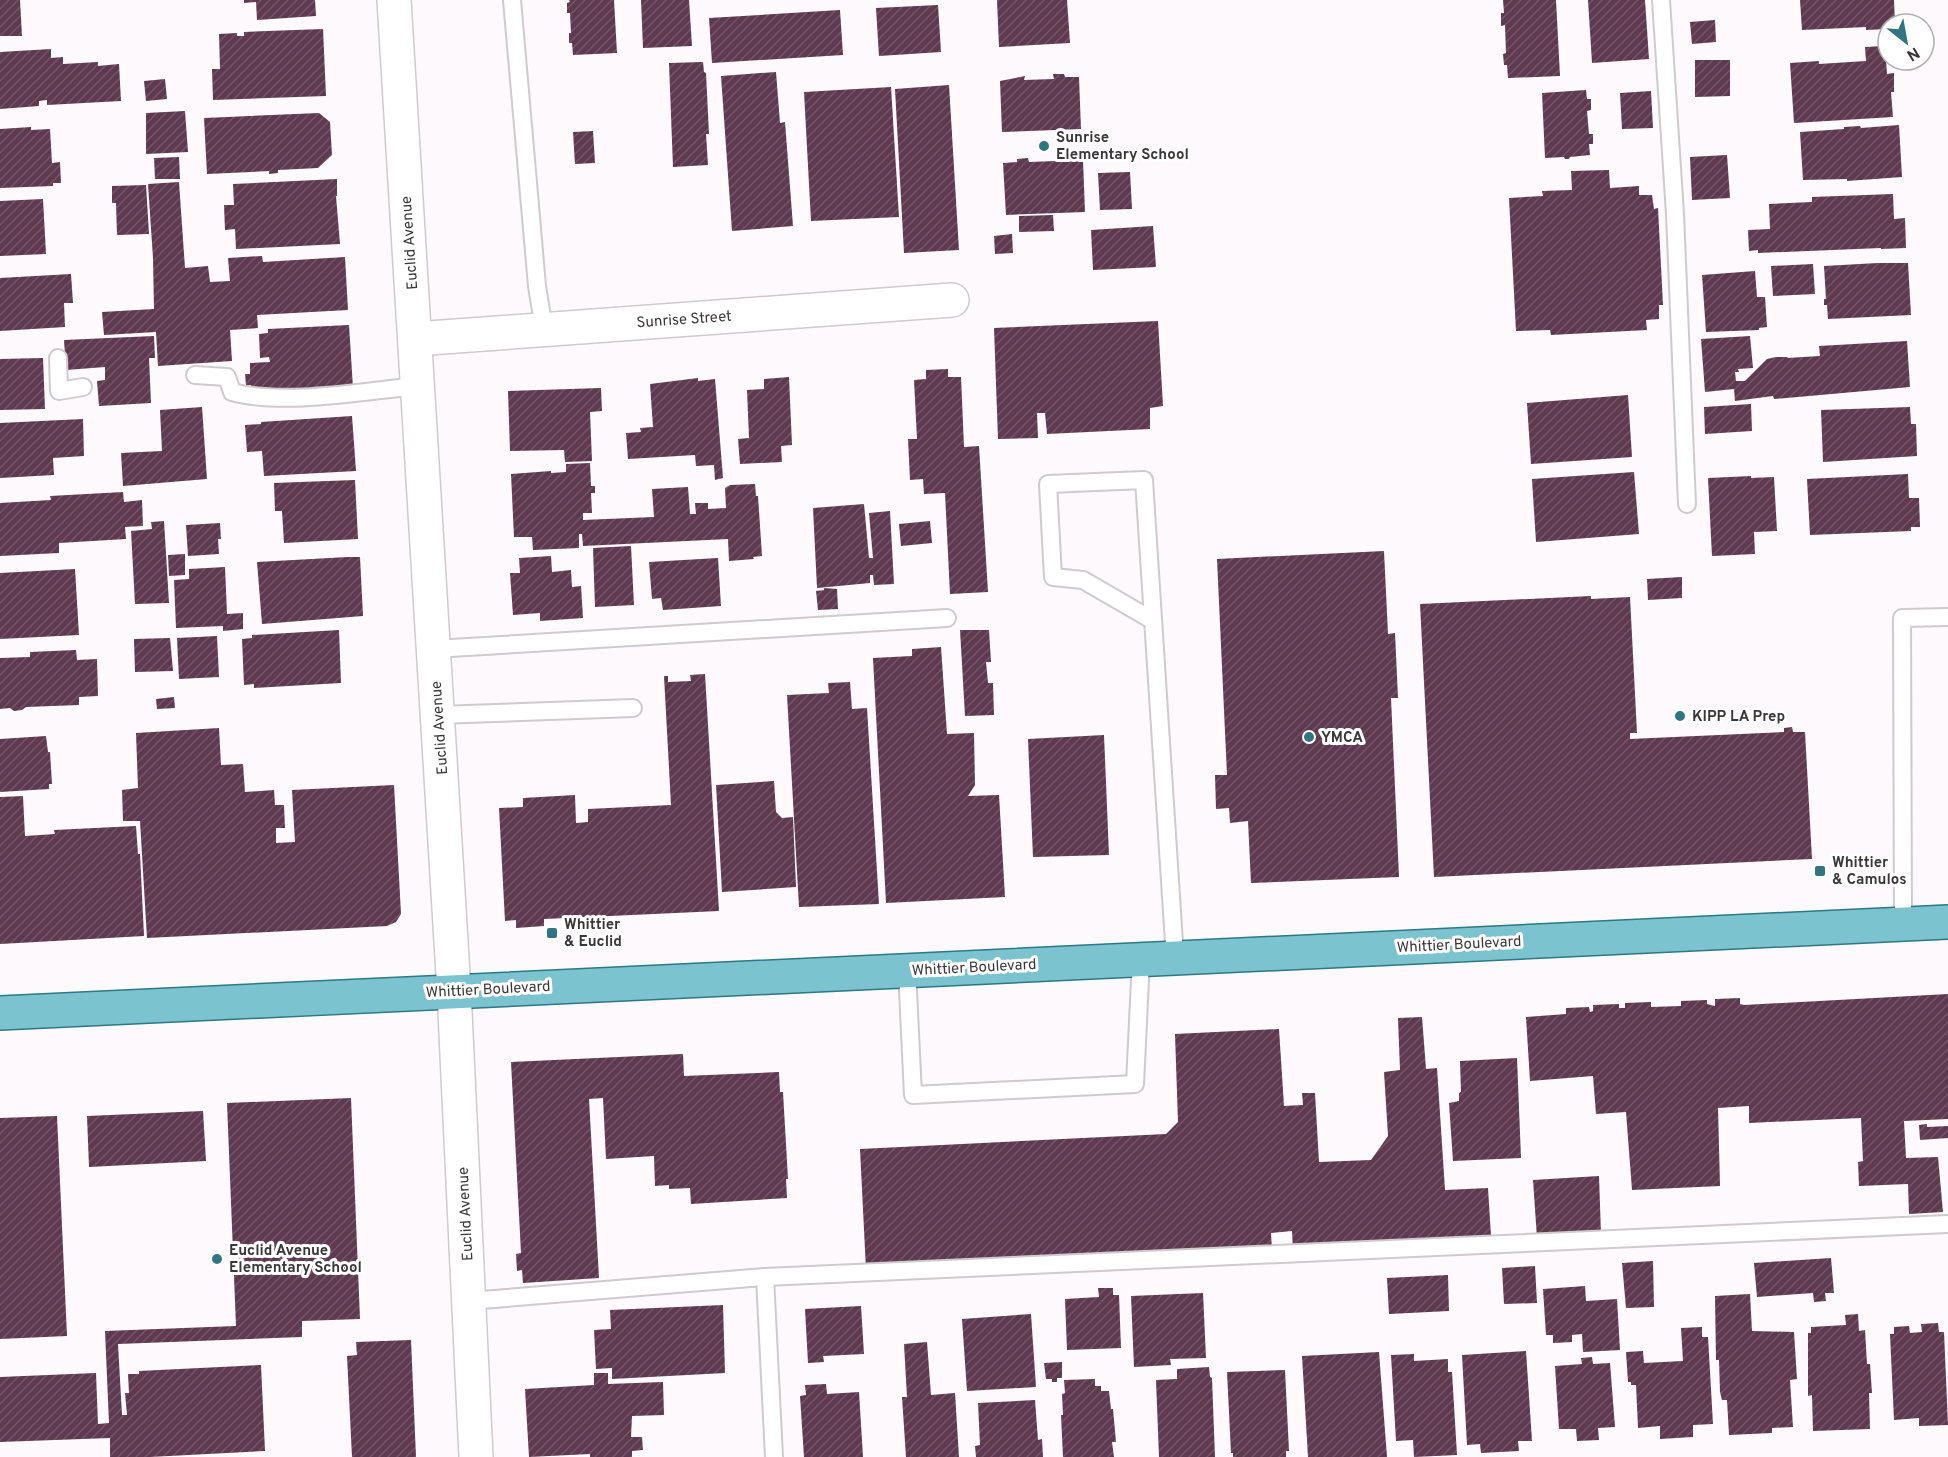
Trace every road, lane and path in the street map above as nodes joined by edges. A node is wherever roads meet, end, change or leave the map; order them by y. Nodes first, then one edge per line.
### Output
1 (394, 0) edge
2 (512, 0) edge
3 (1661, 0) edge
4 (952, 300) dead end
5 (544, 329) junction
6 (416, 339) junction
7 (58, 358) dead end
8 (195, 375) dead end
9 (418, 386) junction
10 (83, 387) dead end
11 (1687, 504) dead end
12 (1948, 617) edge
13 (947, 618) dead end
14 (1152, 620) junction
15 (434, 649) junction
16 (633, 708) dead end
17 (438, 715) junction
18 (1948, 922) edge
19 (1903, 924) junction
20 (1175, 958) junction
21 (1141, 959) junction
22 (907, 970) junction
23 (454, 991) junction
24 (0, 1013) edge
25 (1948, 1224) edge
26 (765, 1277) junction
27 (469, 1301) junction
28 (476, 1457) edge
29 (774, 1457) edge

1 - 6 street, Euclid Avenue
2 - 5 lane
3 - 11 lane
4 - 5 street, Sunrise Street
5 - 6 street, Sunrise Street
6 - 9 street, Euclid Avenue
7 - 10 lane
8 - 9 lane
9 - 15 street, Euclid Avenue
12 - 19 lane
13 - 15 lane
14 - 14 lane
14 - 20 lane
15 - 17 street, Euclid Avenue
16 - 17 lane
17 - 23 street, Euclid Avenue
18 - 19 main road, Whittier Boulevard
19 - 20 main road, Whittier Boulevard
20 - 21 main road, Whittier Boulevard
21 - 22 main road, Whittier Boulevard
21 - 22 lane
22 - 23 main road, Whittier Boulevard
23 - 24 main road, Whittier Boulevard
23 - 27 street, Euclid Avenue
25 - 26 lane
26 - 27 lane
26 - 29 lane
27 - 28 street, Euclid Avenue

